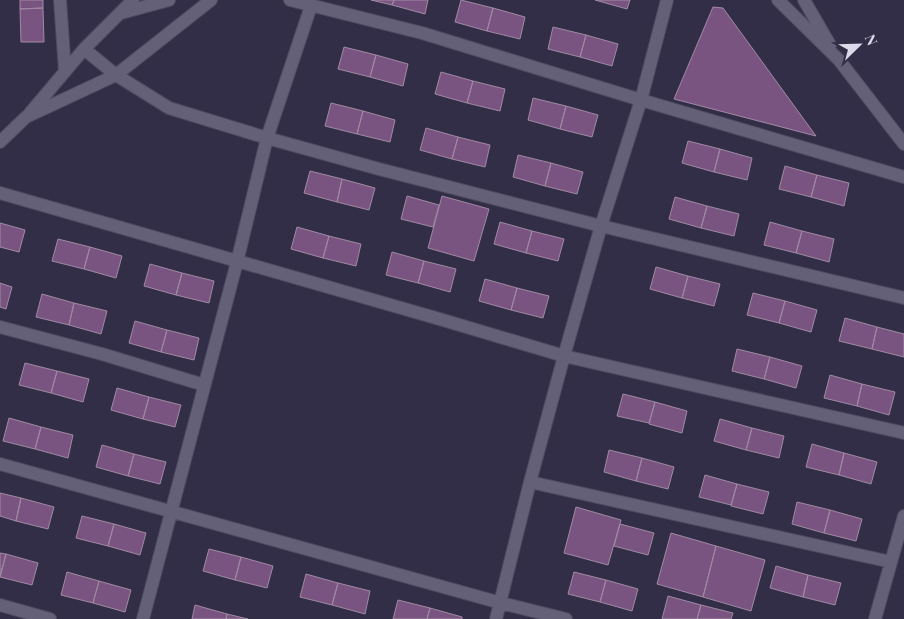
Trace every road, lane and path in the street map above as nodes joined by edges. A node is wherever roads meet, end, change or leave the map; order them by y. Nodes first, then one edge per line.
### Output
1 (60, 0) edge
2 (133, 0) edge
3 (169, 0) edge
4 (210, 0) edge
5 (290, 0) edge
6 (667, 0) edge
7 (778, 0) edge
8 (804, 0) edge
9 (310, 6) junction
10 (119, 14) junction
11 (84, 49) junction
12 (839, 60) junction
13 (66, 71) junction
14 (116, 75) junction
15 (641, 100) junction
16 (26, 117) junction
17 (267, 138) junction
18 (0, 142) edge
19 (904, 144) edge
20 (904, 177) edge
21 (0, 193) edge
22 (601, 226) junction
23 (237, 262) junction
24 (904, 298) edge
25 (0, 326) edge
26 (564, 356) junction
27 (204, 385) junction
28 (904, 433) edge
29 (0, 464) edge
30 (530, 482) junction
31 (170, 511) junction
32 (904, 516) edge
33 (891, 562) junction
34 (501, 603) junction
35 (0, 605) edge
36 (50, 619) edge
37 (143, 619) edge
38 (496, 619) edge
39 (566, 619) edge
40 (875, 619) edge

1 - 13 street
2 - 10 street
3 - 10 street
4 - 14 street
5 - 9 street
6 - 15 street
7 - 12 street
8 - 12 street
9 - 15 street
9 - 17 street
10 - 11 street
11 - 13 street
11 - 14 street
12 - 19 street
13 - 16 street
14 - 16 street
14 - 17 street
15 - 20 street
15 - 22 street
16 - 18 street
17 - 22 street
17 - 23 street
21 - 23 street
22 - 24 street
22 - 26 street
23 - 26 street
23 - 27 street
25 - 27 street
26 - 28 street
26 - 30 street
27 - 31 street
29 - 31 street
30 - 33 street
30 - 34 street
31 - 34 street
31 - 37 street
32 - 33 street
33 - 40 street
34 - 38 street
34 - 39 street
35 - 36 street

